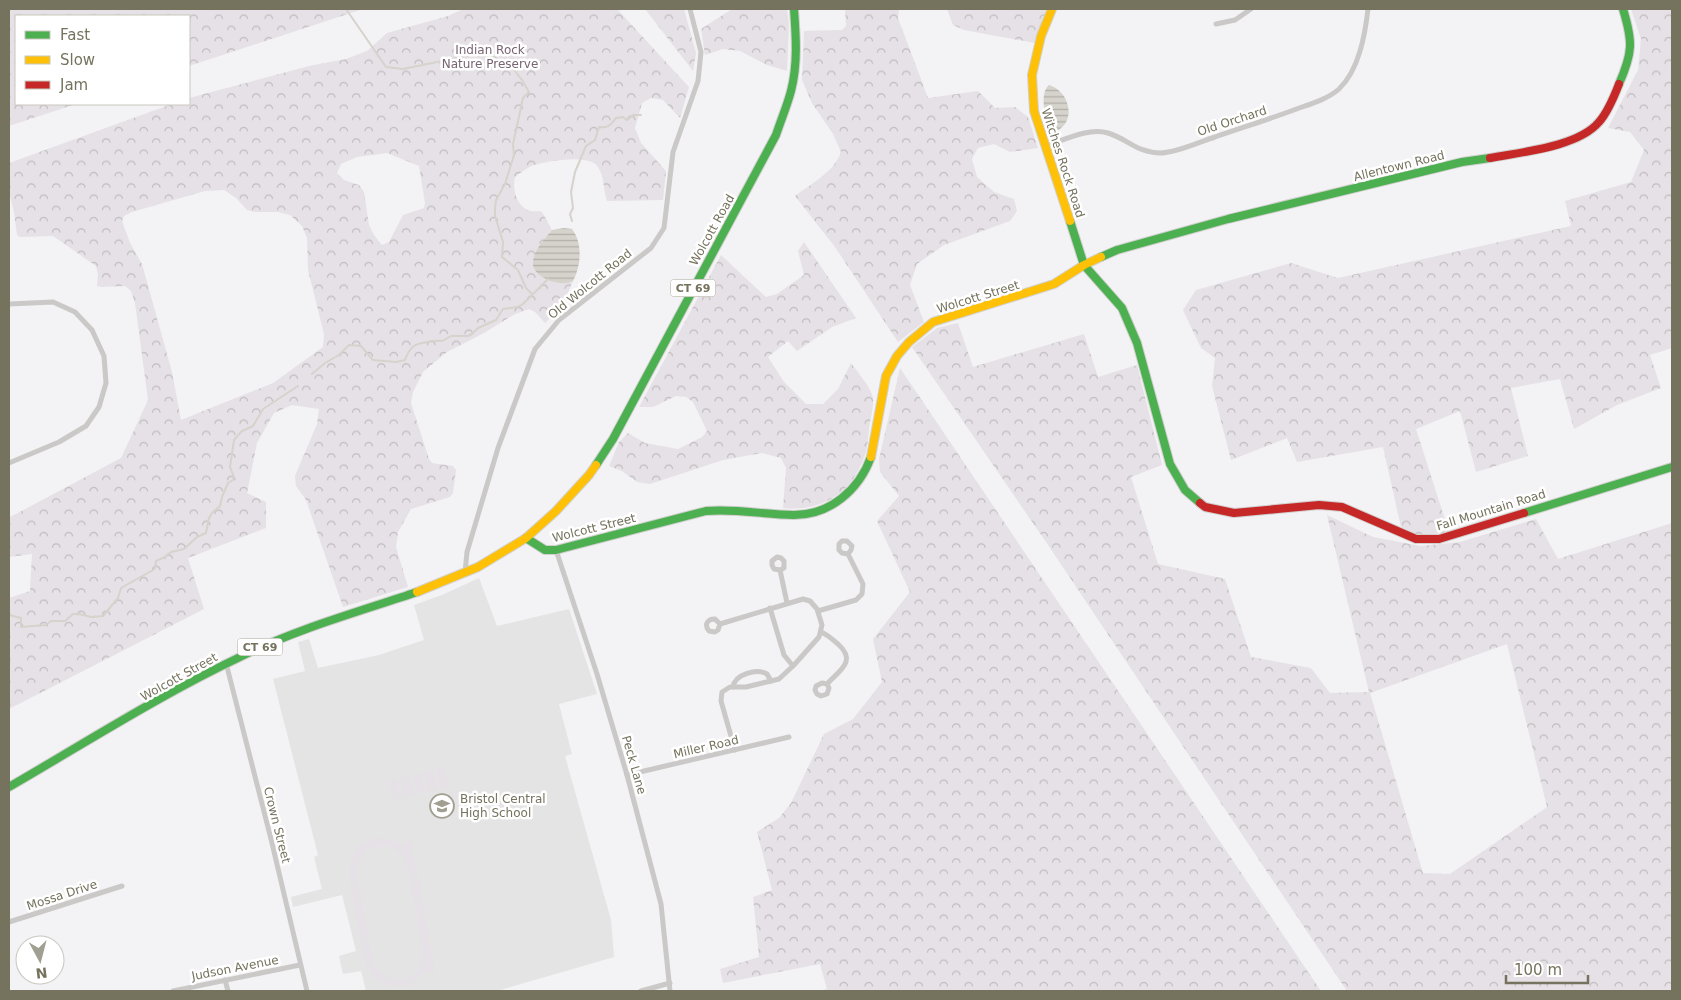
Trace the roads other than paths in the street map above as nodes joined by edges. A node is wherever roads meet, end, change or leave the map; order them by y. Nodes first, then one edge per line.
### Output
1 (690, 9) edge
2 (794, 9) edge
3 (1052, 9) edge
4 (1251, 9) edge
5 (1368, 9) edge
6 (1623, 9) edge
7 (1216, 24) dead end
8 (1046, 146) junction
9 (1084, 265) junction
10 (9, 304) edge
11 (9, 463) edge
12 (1672, 467) edge
13 (526, 538) junction
14 (556, 550) junction
15 (848, 554) dead end
16 (780, 570) dead end
17 (464, 573) junction
18 (788, 603) junction
19 (770, 608) junction
20 (818, 611) junction
21 (720, 624) dead end
22 (821, 632) junction
23 (226, 663) junction
24 (793, 666) junction
25 (771, 681) junction
26 (827, 684) dead end
27 (733, 687) junction
28 (789, 738) dead end
29 (735, 750) junction
30 (627, 775) junction
31 (9, 787) edge
32 (122, 886) dead end
33 (9, 922) edge
34 (300, 965) junction
35 (225, 980) junction
36 (670, 983) junction
37 (173, 991) edge
38 (228, 991) edge
39 (307, 991) edge
40 (641, 991) edge
41 (670, 991) edge

1 - 17 street, Old Wolcott Road
2 - 13 main road, Wolcott Road / CT 69
3 - 8 main road, Witches Rock Road
4 - 7 street
5 - 8 street, Old Orchard
6 - 9 main road, Allentown Road
8 - 9 main road, Witches Rock Road
9 - 12 main road, Fall Mountain Road
9 - 14 main road, Wolcott Street
10 - 11 street
13 - 14 main road, Wolcott Street
13 - 17 main road, Wolcott Street / CT 69
14 - 30 street, Peck Lane
15 - 20 street
16 - 18 street
17 - 23 main road, Wolcott Street / CT 69
18 - 19 street
18 - 20 street
19 - 21 street
19 - 24 street
20 - 22 street
22 - 24 street
22 - 26 street
23 - 31 main road, Wolcott Street / CT 69
23 - 34 street, Crown Street
24 - 25 street
25 - 27 street
25 - 27 street
27 - 29 street
28 - 29 street, Miller Road
29 - 30 street, Miller Road
30 - 36 street, Peck Lane
32 - 33 street, Mossa Drive
34 - 35 street, Judson Avenue
34 - 39 street, Crown Street
35 - 37 street, Judson Avenue
35 - 38 street
36 - 40 street
36 - 41 street, Peck Lane

